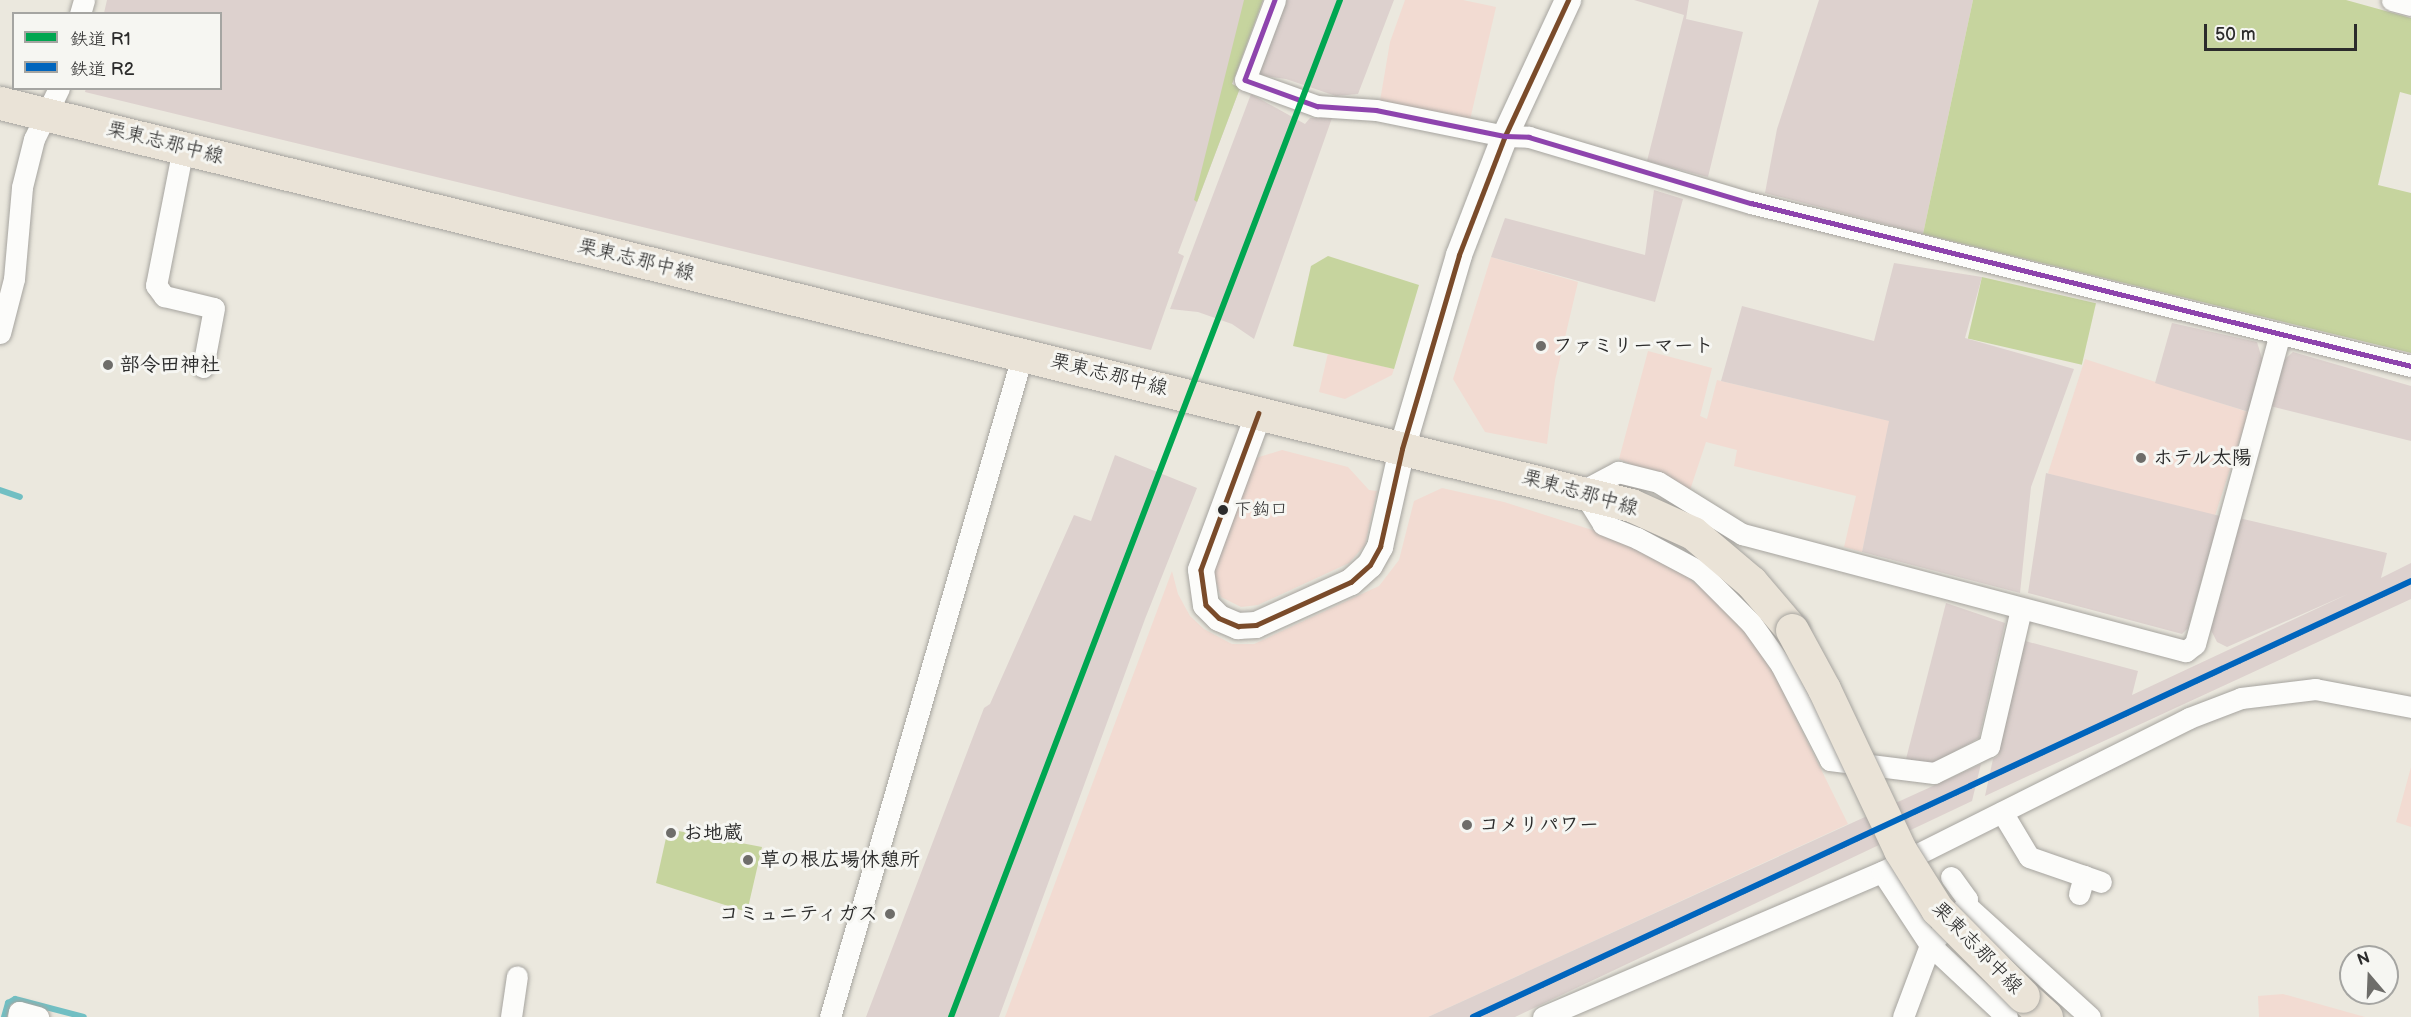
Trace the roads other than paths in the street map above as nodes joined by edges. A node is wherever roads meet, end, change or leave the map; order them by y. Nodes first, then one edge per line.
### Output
1 (1275, 0) edge
2 (1568, 0) edge
3 (2392, 0) edge
4 (2411, 5) edge
5 (53, 101) edge
6 (0, 103) edge
7 (1505, 136) junction
8 (183, 148) junction
9 (0, 333) edge
10 (2280, 333) junction
11 (1023, 353) junction
12 (2411, 366) edge
13 (203, 368) dead end
14 (1259, 413) junction
15 (1402, 448) junction
16 (1582, 491) junction
17 (2021, 609) junction
18 (2411, 707) edge
19 (2002, 812) junction
20 (1882, 872) junction
21 (1951, 877) dead end
22 (2088, 884) dead end
23 (1966, 905) junction
24 (1929, 945) junction
25 (517, 976) dead end
26 (2025, 1010) edge
27 (515, 1016) edge
28 (18, 1017) edge
29 (38, 1017) edge
30 (830, 1017) edge
31 (1543, 1017) edge
32 (1903, 1017) edge
33 (2090, 1017) edge

1 - 7 street
2 - 7 street
3 - 4 street
5 - 6 main road, 栗東志那中線
5 - 8 main road, 栗東志那中線
5 - 9 street
7 - 10 street
7 - 15 street
8 - 11 main road, 栗東志那中線
8 - 13 street
10 - 12 street
10 - 17 street
11 - 14 main road, 栗東志那中線
11 - 30 street
14 - 15 main road, 栗東志那中線
14 - 15 street
15 - 16 main road, 栗東志那中線
16 - 17 street
16 - 17 street
16 - 26 main road, 栗東志那中線, bridge
18 - 19 street
19 - 20 street
19 - 22 street
20 - 24 street
20 - 31 street
21 - 23 street
23 - 24 street
23 - 33 street
24 - 26 street
24 - 32 street
25 - 27 street
28 - 29 street

